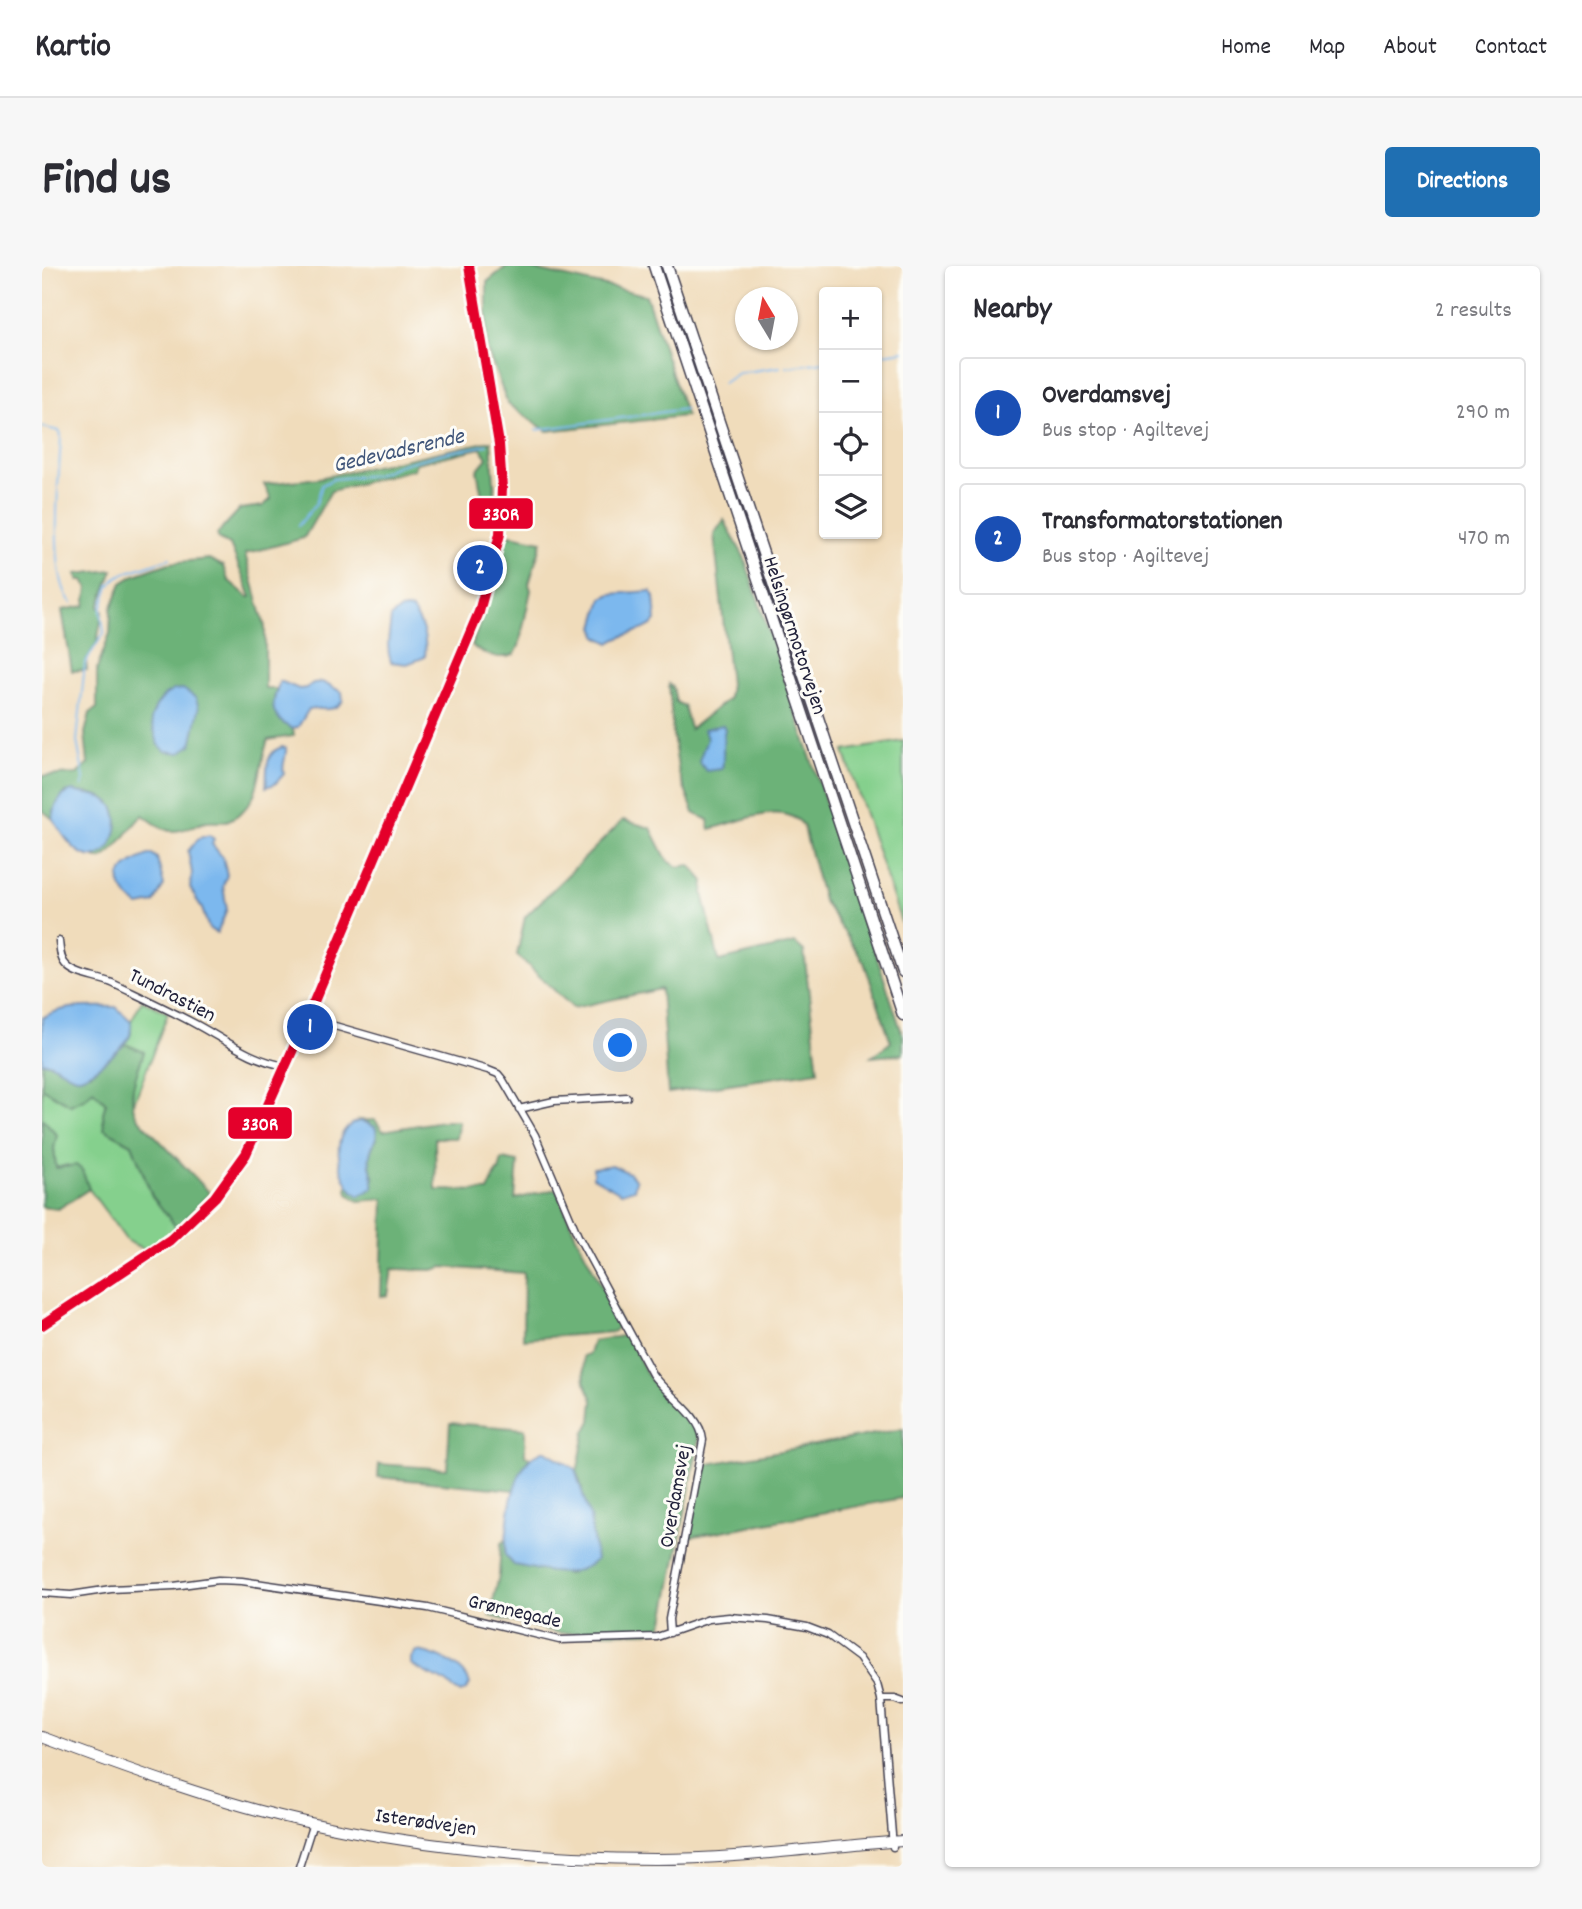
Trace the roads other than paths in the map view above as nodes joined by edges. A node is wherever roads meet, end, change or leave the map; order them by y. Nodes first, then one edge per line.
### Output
1 (469, 266) edge
2 (654, 266) edge
3 (667, 266) edge
4 (59, 941) dead end
5 (903, 972) edge
6 (903, 1015) edge
7 (307, 1018) junction
8 (286, 1066) junction
9 (626, 1097) dead end
10 (519, 1109) junction
11 (42, 1325) edge
12 (42, 1593) edge
13 (670, 1633) junction
14 (881, 1699) junction
15 (903, 1702) edge
16 (42, 1737) edge
17 (313, 1823) junction
18 (898, 1844) edge
19 (299, 1867) edge

1 - 7 street
2 - 6 highway, Helsingørmotorvejen
3 - 5 highway, Helsingørmotorvejen
4 - 8 street, Tundrastien
7 - 8 street
7 - 10 street, Overdamsvej
8 - 11 street
9 - 10 street
10 - 13 street, Overdamsvej
12 - 13 street, Grønnegade
13 - 14 street, Grønnegade
14 - 15 street
14 - 18 street, Grønnegade
16 - 17 main road, Isterødvejen
17 - 18 main road, Isterødvejen
17 - 19 street

